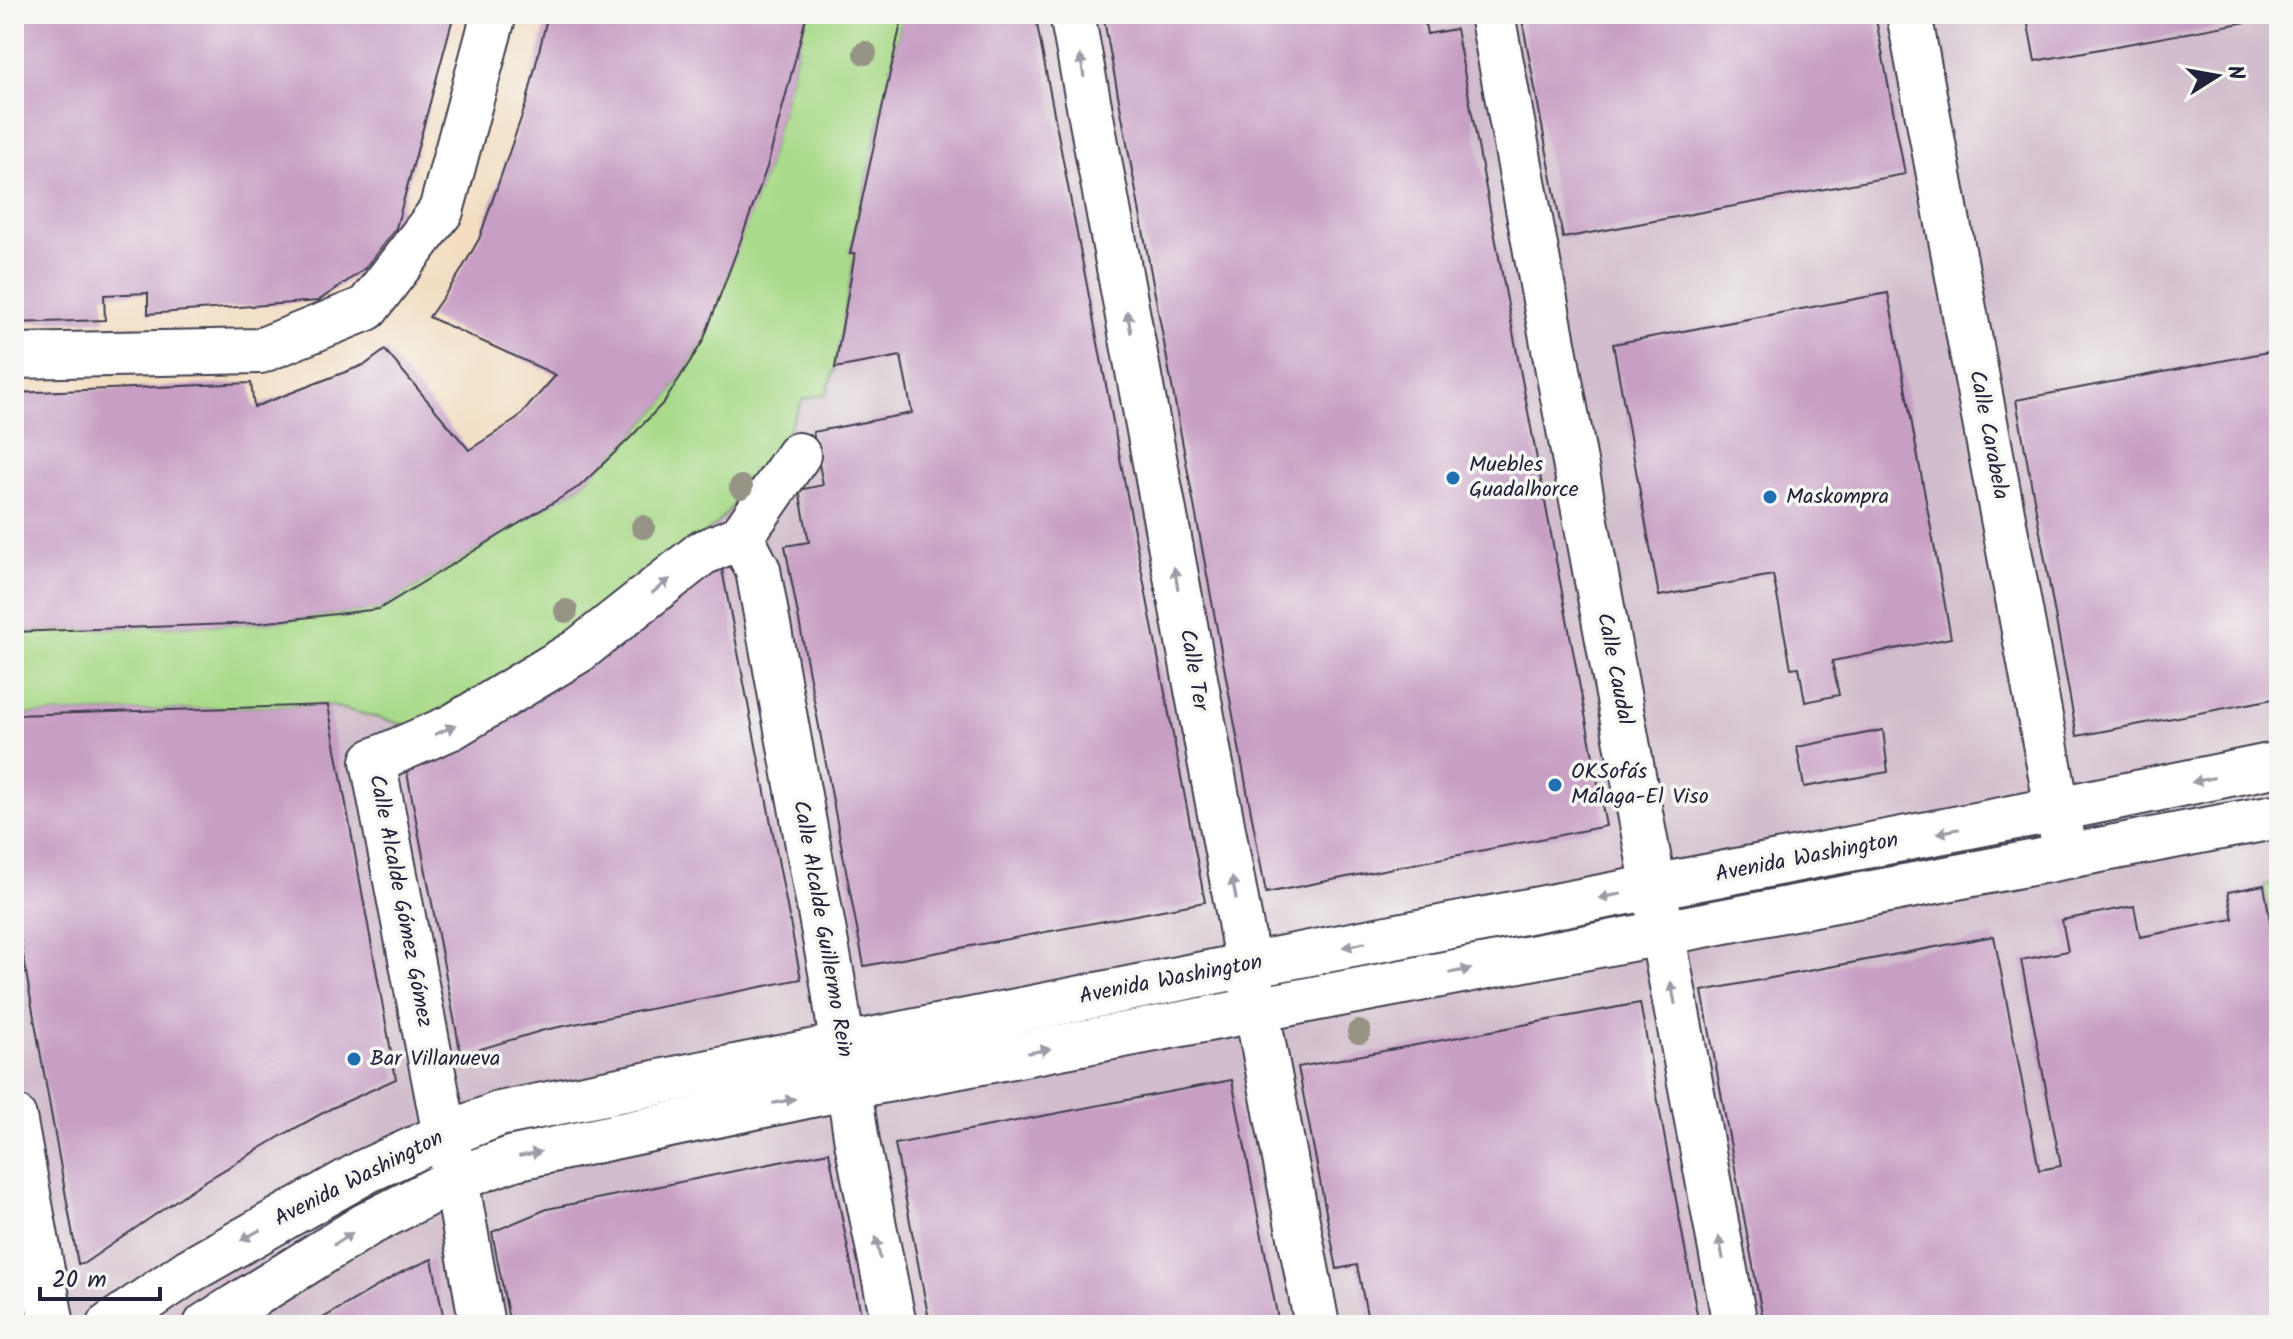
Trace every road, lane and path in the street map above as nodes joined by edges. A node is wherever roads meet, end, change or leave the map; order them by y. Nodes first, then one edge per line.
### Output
1 (494, 14) edge
2 (1072, 14) edge
3 (1492, 14) edge
4 (1909, 14) edge
5 (14, 356) edge
6 (798, 455) dead end
7 (741, 537) junction
8 (2279, 764) edge
9 (2058, 809) junction
10 (2279, 816) edge
11 (2066, 856) junction
12 (1653, 888) junction
13 (1662, 933) junction
14 (1248, 965) junction
15 (1257, 1010) junction
16 (846, 1066) junction
17 (14, 1117) edge
18 (445, 1135) junction
19 (456, 1179) junction
20 (52, 1325) edge
21 (110, 1325) edge
22 (206, 1325) edge
23 (482, 1325) edge
24 (894, 1325) edge
25 (1317, 1325) edge
26 (1735, 1325) edge

1 - 5 street
14 -> 2 street, Calle Ter
3 - 12 street, Calle Caudal
4 - 9 street, Calle Carabela
6 - 7 street
7 - 16 street, Calle Alcalde Guillermo Rein
18 -> 7 street, Calle Alcalde Gómez Gómez
8 -> 9 street, Avenida Washington
9 - 11 street, Calle Carabela
9 -> 12 street, Avenida Washington
10 - 11 street, Avenida Washington
11 - 13 street, Avenida Washington
12 - 13 street, Calle Caudal
12 -> 14 street, Avenida Washington
15 -> 13 street, Avenida Washington
26 -> 13 street, Calle Caudal
14 - 15 street, Calle Ter
14 - 16 street, Avenida Washington
16 -> 15 street, Avenida Washington
15 - 25 street, Calle Ter
16 - 18 street, Avenida Washington
19 -> 16 street, Avenida Washington
24 -> 16 street, Calle Alcalde Guillermo Rein
17 - 20 street
18 - 19 street, Calle Alcalde Gómez Gómez
18 -> 21 street, Avenida Washington
22 -> 19 street, Avenida Washington
19 - 23 street, Calle Alcalde Gómez Gómez

